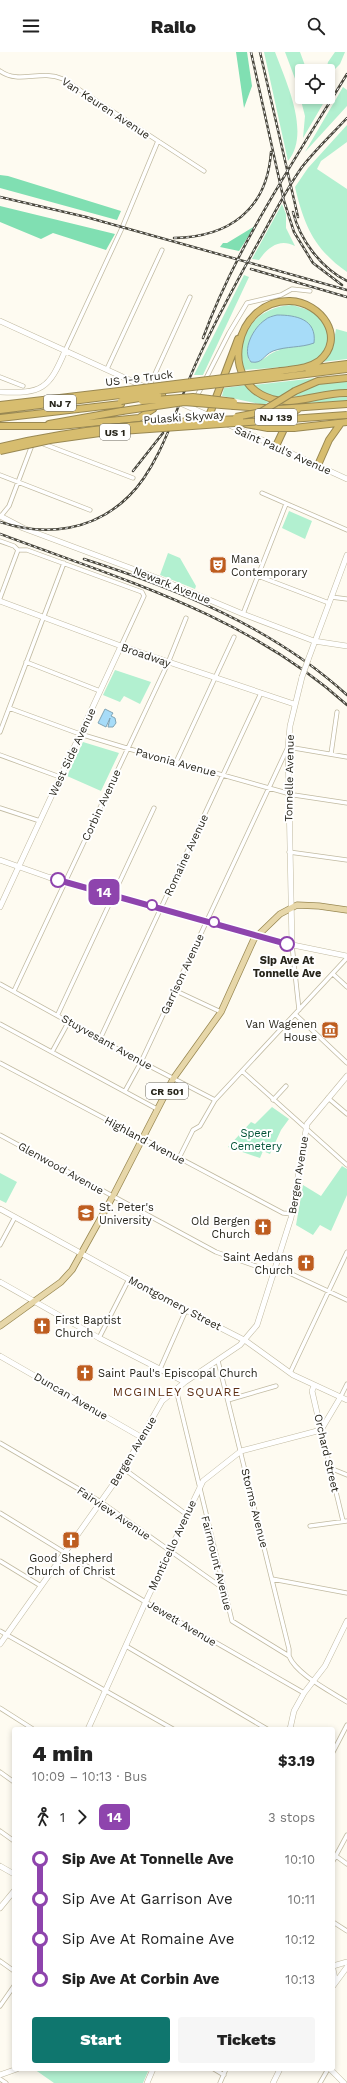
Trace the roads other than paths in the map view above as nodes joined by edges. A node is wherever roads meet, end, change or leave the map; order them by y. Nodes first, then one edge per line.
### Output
1 (0, 71) edge
2 (158, 141) junction
3 (204, 171) dead end
4 (162, 250) dead end
5 (310, 291) dead end
6 (190, 297) dead end
7 (0, 323) edge
8 (247, 323) junction
9 (65, 350) junction
10 (347, 364) edge
11 (107, 369) junction
12 (347, 369) edge
13 (281, 374) junction
14 (0, 377) edge
15 (347, 378) edge
16 (23, 386) dead end
17 (148, 388) junction
18 (0, 392) edge
19 (346, 393) edge
20 (162, 395) junction
21 (120, 398) junction
22 (234, 404) junction
23 (347, 404) edge
24 (0, 405) edge
25 (304, 407) junction
26 (191, 408) junction
27 (0, 410) edge
28 (347, 411) edge
29 (347, 414) edge
30 (0, 418) edge
31 (207, 418) junction
32 (344, 423) edge
33 (231, 424) junction
34 (320, 425) junction
35 (0, 426) edge
36 (21, 426) junction
37 (329, 440) junction
38 (0, 446) edge
39 (276, 446) junction
40 (0, 451) edge
41 (318, 466) junction
42 (0, 475) edge
43 (133, 478) dead end
44 (347, 479) edge
45 (19, 482) junction
46 (262, 493) dead end
47 (286, 504) junction
48 (90, 510) dead end
49 (0, 516) edge
50 (347, 530) edge
51 (0, 541) edge
52 (18, 550) junction
53 (347, 555) edge
54 (64, 563) junction
55 (258, 576) junction
56 (331, 597) junction
57 (0, 599) edge
58 (347, 599) edge
59 (329, 603) junction
60 (243, 614) junction
61 (44, 617) junction
62 (186, 618) dead end
63 (234, 637) dead end
64 (314, 641) junction
65 (121, 646) junction
66 (347, 646) edge
67 (26, 662) junction
68 (168, 663) junction
69 (216, 677) junction
70 (100, 691) junction
71 (261, 693) junction
72 (294, 704) junction
73 (9, 708) junction
74 (337, 712) dead end
75 (0, 732) edge
76 (80, 734) junction
77 (288, 747) junction
78 (128, 748) junction
79 (331, 754) junction
80 (0, 755) edge
81 (347, 756) edge
82 (176, 762) junction
83 (223, 774) junction
84 (60, 777) junction
85 (269, 788) junction
86 (287, 793) junction
87 (347, 803) edge
88 (0, 808) edge
89 (154, 808) dead end
90 (40, 821) junction
91 (289, 852) junction
92 (0, 860) edge
93 (347, 860) edge
94 (19, 867) junction
95 (66, 882) junction
96 (114, 895) junction
97 (0, 907) edge
98 (161, 908) junction
99 (292, 908) junction
100 (347, 910) edge
101 (208, 920) junction
102 (258, 935) junction
103 (292, 945) junction
104 (347, 957) edge
105 (333, 974) junction
106 (0, 984) edge
107 (347, 987) edge
108 (174, 990) junction
109 (14, 991) junction
110 (299, 1010) junction
111 (221, 1012) junction
112 (58, 1014) junction
113 (295, 1014) junction
114 (69, 1021) junction
115 (0, 1024) edge
116 (100, 1039) junction
117 (52, 1052) junction
118 (141, 1062) junction
119 (0, 1063) edge
120 (347, 1063) edge
121 (242, 1071) junction
122 (347, 1076) edge
123 (173, 1078) junction
124 (286, 1086) dead end
125 (125, 1091) junction
126 (328, 1098) junction
127 (215, 1100) junction
128 (273, 1100) junction
129 (157, 1108) junction
130 (347, 1114) edge
131 (305, 1128) junction
132 (0, 1135) edge
133 (142, 1139) junction
134 (179, 1158) junction
135 (347, 1164) edge
136 (114, 1196) junction
137 (0, 1209) edge
138 (292, 1214) junction
139 (15, 1217) junction
140 (0, 1245) edge
141 (347, 1252) edge
142 (82, 1254) junction
143 (274, 1270) junction
144 (129, 1279) junction
145 (0, 1282) edge
146 (329, 1291) junction
147 (347, 1300) edge
148 (34, 1302) junction
149 (186, 1310) junction
150 (0, 1326) edge
151 (99, 1338) junction
152 (246, 1340) junction
153 (0, 1356) edge
154 (218, 1360) junction
155 (160, 1369) junction
156 (290, 1373) junction
157 (185, 1382) junction
158 (347, 1384) edge
159 (276, 1386) dead end
160 (314, 1386) junction
161 (176, 1389) junction
162 (340, 1398) junction
163 (228, 1400) junction
164 (347, 1400) edge
165 (321, 1430) junction
166 (142, 1437) junction
167 (0, 1443) edge
168 (241, 1451) junction
169 (330, 1468) junction
170 (124, 1469) junction
171 (347, 1476) edge
172 (199, 1488) junction
173 (101, 1502) junction
174 (0, 1513) edge
175 (186, 1514) junction
176 (345, 1521) edge
177 (310, 1526) dead end
178 (67, 1552) junction
179 (169, 1552) junction
180 (0, 1561) edge
181 (272, 1579) junction
182 (41, 1586) junction
183 (224, 1589) junction
184 (347, 1593) edge
185 (146, 1601) junction
186 (347, 1621) edge
187 (0, 1631) edge
188 (7, 1635) junction
189 (0, 1644) edge
190 (126, 1646) junction
191 (288, 1656) junction
192 (315, 1681) junction
193 (106, 1690) junction
194 (304, 1693) junction
195 (347, 1702) edge
196 (0, 1708) edge
197 (347, 1725) edge
198 (30, 1727) edge
199 (89, 1727) edge
200 (170, 1727) edge
201 (264, 1727) edge
202 (290, 1727) edge
203 (335, 1748) edge
204 (0, 1772) edge
205 (12, 1781) edge
206 (0, 1831) edge
207 (347, 1835) edge
208 (12, 1840) edge
209 (336, 1856) joint
210 (347, 1864) edge
211 (0, 1866) edge
212 (12, 1873) edge
213 (12, 1893) edge
214 (0, 1908) edge
215 (335, 1923) edge
216 (347, 1930) edge
217 (0, 1961) edge
218 (347, 1962) edge
219 (335, 1965) edge
220 (347, 1967) edge
221 (12, 1970) edge
222 (335, 1983) edge
223 (12, 1989) edge
224 (0, 2006) edge
225 (12, 2071) edge
226 (152, 2071) edge
227 (217, 2071) edge
228 (225, 2071) edge
229 (279, 2071) edge
230 (328, 2071) edge
231 (331, 2071) edge
232 (0, 2075) edge
233 (224, 2075) junction
234 (0, 2079) edge
235 (6, 2083) edge
236 (147, 2083) edge
237 (220, 2083) edge
238 (273, 2083) edge
239 (320, 2083) edge
240 (344, 2083) edge

1 - 2 street, Van Keuren Avenue
2 - 3 street, Van Keuren Avenue
2 - 9 street
4 - 11 street
5 - 26 street
6 - 17 street
7 - 9 street, Saint Paul's Avenue
8 - 13 highway
8 - 19 highway
8 - 31 highway
9 - 11 street, Saint Paul's Avenue
9 - 18 street
10 - 13 highway
11 - 17 street, Saint Paul's Avenue
12 - 13 highway, US 1-9 Truck
13 - 21 highway, US 1-9 Truck, bridge
13 - 21 highway, US 1-9 Truck / NJ 7, bridge
14 - 16 street
15 - 31 highway, US 1, bridge
17 - 20 street, Saint Paul's Avenue
20 - 26 street, Saint Paul's Avenue
20 - 36 highway
21 - 22 highway, bridge
21 - 24 highway, US 1-9 Truck
21 - 27 highway, NJ 7
21 - 30 highway
22 - 25 highway
22 - 36 highway, bridge
23 - 25 highway
25 - 39 highway
26 - 31 street, Saint Paul's Avenue
28 - 31 highway, Pulaski Skyway / NJ 139, bridge
29 - 33 highway, Pulaski Skyway / NJ 139, bridge
31 - 38 highway, Pulaski Skyway / US 1, bridge
31 - 39 street, Saint Paul's Avenue
32 - 34 highway, US 1
32 - 37 highway
33 - 34 highway, US 1, bridge
33 - 40 highway, Pulaski Skyway / US 1, bridge
34 - 37 highway
35 - 36 highway
37 - 41 highway
39 - 41 street, Saint Paul's Avenue
41 - 44 street, Saint Paul's Avenue
42 - 45 street
43 - 45 street
45 - 48 street
45 - 49 street
46 - 47 street
47 - 50 street
47 - 55 street
49 - 60 street, Newark Avenue
51 - 52 street
52 - 54 street
52 - 57 street
53 - 56 street, Tonnelle Avenue
54 - 61 street
54 - 65 street, West Side Avenue
55 - 59 street
55 - 60 street
56 - 58 street
56 - 59 street, Tonnelle Avenue
57 - 61 street, Broadway
59 - 64 street, Tonnelle Avenue
60 - 64 street, Newark Avenue
61 - 65 street, Broadway
61 - 67 street
62 - 68 street, Corbin Avenue
63 - 69 street
64 - 66 street, Newark Avenue
64 - 72 street, Tonnelle Avenue, bridge
65 - 68 street, Broadway
65 - 70 street, West Side Avenue
67 - 70 street
67 - 73 street
68 - 69 street, Broadway
68 - 78 street, Corbin Avenue
69 - 71 street, Broadway
69 - 82 street
70 - 76 street, West Side Avenue
71 - 72 street, Broadway
71 - 83 street, Romaine Avenue
72 - 77 street, Tonnelle Avenue
73 - 75 street
73 - 76 street, Pavonia Avenue
74 - 79 street
76 - 78 street, Pavonia Avenue
76 - 84 street, West Side Avenue
77 - 79 street
77 - 85 street, Garrison Avenue
77 - 86 street, Tonnelle Avenue
78 - 82 street, Pavonia Avenue
78 - 95 street, Corbin Avenue
79 - 81 street
80 - 84 street
82 - 83 street, Pavonia Avenue
83 - 85 street, Pavonia Avenue
83 - 98 street, Romaine Avenue
84 - 90 street, West Side Avenue
85 - 86 street, Pavonia Avenue
85 - 101 street, Garrison Avenue
86 - 87 street, Pavonia Avenue
86 - 91 street, Tonnelle Avenue
88 - 90 street
89 - 96 street
90 - 94 street, West Side Avenue
91 - 93 street
91 - 99 street, Tonnelle Avenue
92 - 94 street
94 - 95 street
94 - 97 street, West Side Avenue
95 - 96 street
95 - 109 street, Corbin Avenue
96 - 98 street
96 - 112 street
98 - 101 street
98 - 116 street, Romaine Avenue
99 - 100 main road, CR 501
99 - 102 main road, CR 501
99 - 103 street, Tonnelle Avenue
101 - 102 street
101 - 108 street, Garrison Avenue
102 - 103 street
102 - 111 main road, CR 501
103 - 104 street
103 - 110 street, Tonnelle Avenue
104 - 105 street
105 - 107 street
105 - 110 street
106 - 109 street, Stuyvesant Avenue
108 - 111 street
108 - 118 street, Garrison Avenue
109 - 112 street, Stuyvesant Avenue
110 - 113 street
111 - 123 main road, CR 501
112 - 114 street, Stuyvesant Avenue
113 - 120 street
113 - 121 street
114 - 116 street, Stuyvesant Avenue
114 - 117 street
115 - 117 street
116 - 118 street, Stuyvesant Avenue
117 - 125 street
118 - 123 street, Stuyvesant Avenue
118 - 125 street, Garrison Avenue
119 - 133 street, Highland Avenue
121 - 127 street
121 - 128 street
122 - 126 street, Bergen Avenue
123 - 127 street, Stuyvesant Avenue
123 - 129 main road, CR 501
124 - 128 street
125 - 129 street
126 - 130 street
126 - 131 street, Bergen Avenue
127 - 134 street
128 - 131 street
129 - 133 main road, CR 501
131 - 135 street
131 - 138 street, Bergen Avenue
132 - 136 street, Glenwood Avenue
133 - 134 street, Highland Avenue
133 - 136 main road, CR 501
134 - 138 street, Highland Avenue
136 - 142 main road, CR 501
136 - 143 street, Glenwood Avenue
137 - 139 street, Montgomery Street
138 - 143 street, Bergen Avenue
139 - 140 street
139 - 142 street, Montgomery Street
141 - 146 street
142 - 144 street, Montgomery Street
142 - 148 main road, CR 501
143 - 146 street, Glenwood Avenue
143 - 152 street, Bergen Avenue
144 - 149 street, Montgomery Street
144 - 151 street
145 - 148 street
146 - 147 street, Glenwood Avenue
146 - 156 street
148 - 150 main road, CR 501
148 - 151 street
149 - 152 street, Montgomery Street
149 - 155 street
151 - 155 street
152 - 154 street, Bergen Avenue
152 - 156 street, Montgomery Street
153 - 166 street, Duncan Avenue
154 - 157 street, Bergen Avenue
154 - 163 street, Storms Avenue
155 - 157 street
156 - 160 street, Montgomery Street
157 - 161 street, Bergen Avenue
158 - 162 street
159 - 163 street
160 - 162 street, Montgomery Street
160 - 165 street, Orchard Street
161 - 166 street, Bergen Avenue
161 - 172 street, Fairmount Avenue
162 - 164 street, Montgomery Street
162 - 165 street
163 - 168 street, Storms Avenue
165 - 168 street, Monticello Avenue
165 - 169 street, Orchard Street
166 - 170 street, Bergen Avenue
167 - 173 street, Fairview Avenue
168 - 172 street, Monticello Avenue
168 - 181 street, Storms Avenue
169 - 171 street
169 - 176 street, Orchard Street
170 - 173 street, Bergen Avenue
170 - 175 street
172 - 175 street, Monticello Avenue
172 - 183 street, Fairmount Avenue
173 - 178 street, Bergen Avenue
173 - 179 street, Fairview Avenue
174 - 178 street, Jewett Avenue
175 - 179 street, Monticello Avenue
176 - 177 street
178 - 182 street, Bergen Avenue
178 - 185 street, Jewett Avenue
179 - 183 street, Fairview Avenue
179 - 185 street, Monticello Avenue
180 - 182 street
181 - 184 street
181 - 191 street, Storms Avenue
182 - 188 street, Bergen Avenue
183 - 191 street, Fairmount Avenue
185 - 190 street, Monticello Avenue
185 - 194 street, Jewett Avenue
186 - 192 street
187 - 188 street
188 - 189 street, Bergen Avenue
188 - 193 street
190 - 193 street, Monticello Avenue
190 - 201 street
191 - 192 street, Fairmount Avenue
192 - 194 street
192 - 195 street, Fairmount Avenue
193 - 199 street, Monticello Avenue
193 - 200 street
194 - 202 street
196 - 198 street
197 - 203 street
204 - 205 street
206 - 208 street
207 - 209 street
209 - 210 street
211 - 212 street
213 - 214 street
215 - 216 street
217 - 221 street
218 - 219 street
220 - 222 street
223 - 224 street
225 - 232 street
226 - 236 street
227 - 233 street
228 - 233 street
229 - 238 street
230 - 239 street
231 - 240 street
233 - 237 street
234 - 235 street

